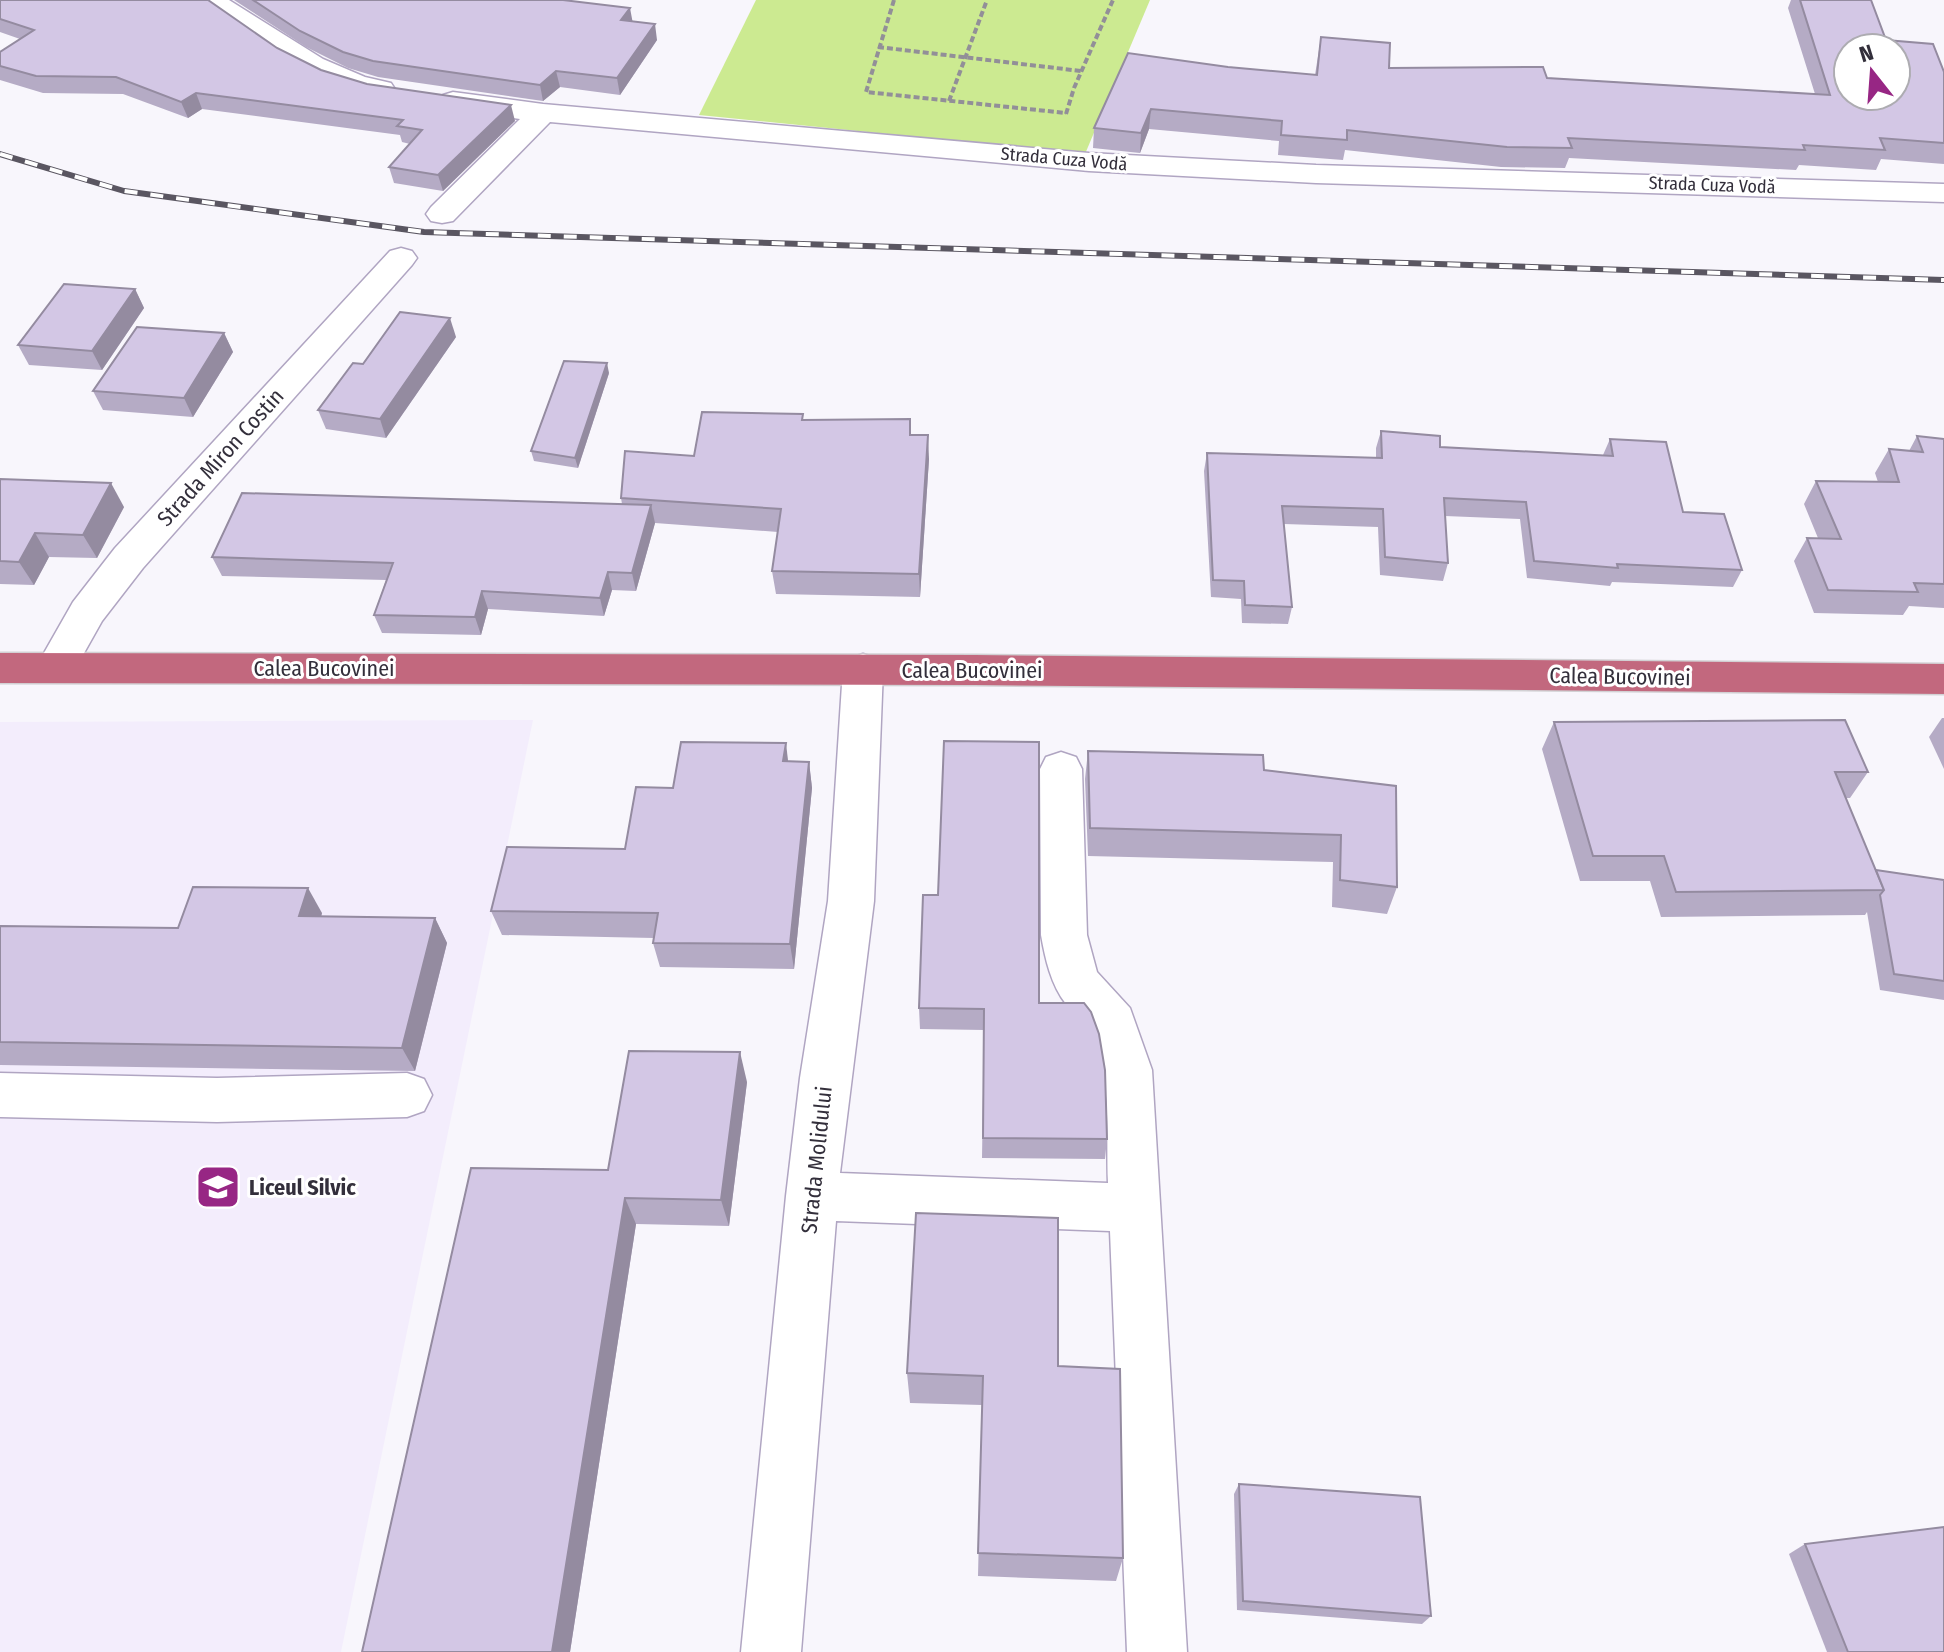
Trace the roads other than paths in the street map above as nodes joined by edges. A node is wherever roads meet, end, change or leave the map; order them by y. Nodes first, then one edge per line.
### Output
1 (211, 0) edge
2 (543, 113) junction
3 (1944, 193) edge
4 (442, 214) dead end
5 (401, 258) dead end
6 (56, 667) junction
7 (0, 668) edge
8 (863, 669) junction
9 (1944, 679) edge
10 (1061, 769) dead end
11 (0, 1095) edge
12 (407, 1095) dead end
13 (812, 1196) junction
14 (1136, 1208) junction
15 (771, 1652) edge
16 (1157, 1652) edge

1 - 2 street, Strada Cuza Vodă
2 - 3 street, Strada Cuza Vodă
2 - 4 street
5 - 6 street, Strada Miron Costin
6 - 7 highway, Calea Bucovinei
6 - 8 highway, Calea Bucovinei
8 - 9 highway, Calea Bucovinei
8 - 13 street, Strada Molidului
10 - 14 street
11 - 12 street
13 - 14 street
13 - 15 street, Strada Molidului
14 - 16 street

